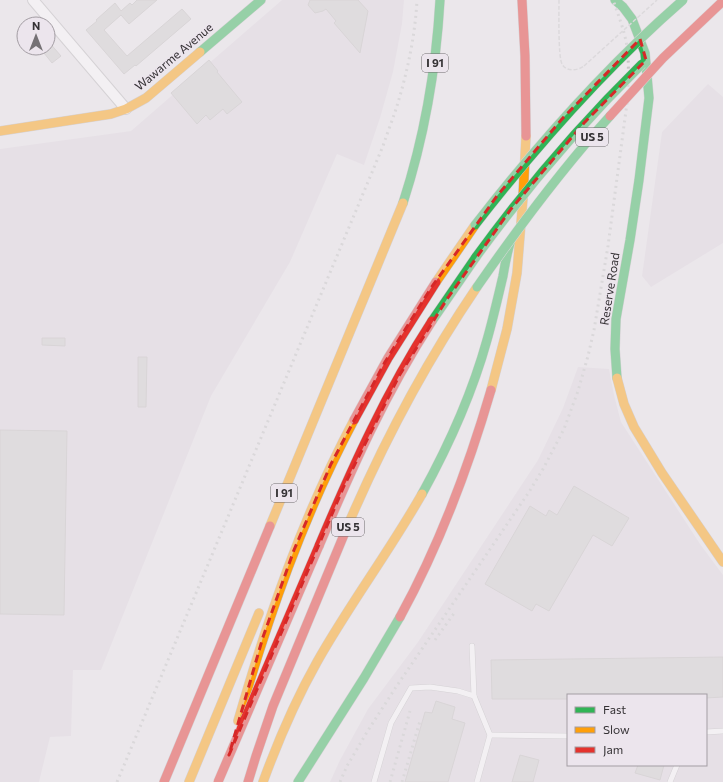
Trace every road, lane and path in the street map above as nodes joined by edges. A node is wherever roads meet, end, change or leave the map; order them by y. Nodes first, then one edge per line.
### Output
1 (33, 0) edge
2 (261, 0) edge
3 (440, 0) edge
4 (522, 0) edge
5 (559, 0) edge
6 (615, 0) edge
7 (657, 0) edge
8 (683, 0) edge
9 (712, 0) edge
10 (723, 1) edge
11 (700, 10) dead end
12 (656, 51) dead end
13 (126, 110) junction
14 (0, 131) edge
15 (522, 218) junction
16 (385, 362) junction
17 (286, 548) dead end
18 (723, 562) edge
19 (262, 607) dead end
20 (472, 646) dead end
21 (474, 696) junction
22 (723, 730) edge
23 (707, 732) edge
24 (490, 734) junction
25 (567, 736) edge
26 (677, 766) edge
27 (164, 782) edge
28 (190, 782) edge
29 (218, 782) edge
30 (223, 782) edge
31 (248, 782) edge
32 (263, 782) edge
33 (298, 782) edge
34 (374, 782) edge
35 (477, 782) edge
36 (670, 782) edge

1 - 13 street
2 - 13 main road, Wawarme Avenue
3 - 27 main road, I 91
4 - 15 main road, bridge
5 - 7 path, bridge
6 - 18 main road, Reserve Road
8 - 16 main road, US 5, bridge
9 - 11 main road
10 - 31 main road, US 5, bridge
12 - 29 main road, bridge
13 - 14 main road, Wawarme Avenue
15 - 32 main road, bridge
15 - 33 main road, bridge
16 - 17 main road
16 - 30 main road, US 5
19 - 28 main road
20 - 21 lane
21 - 24 lane
21 - 34 lane
22 - 23 lane
24 - 25 lane
24 - 35 lane
26 - 36 lane

